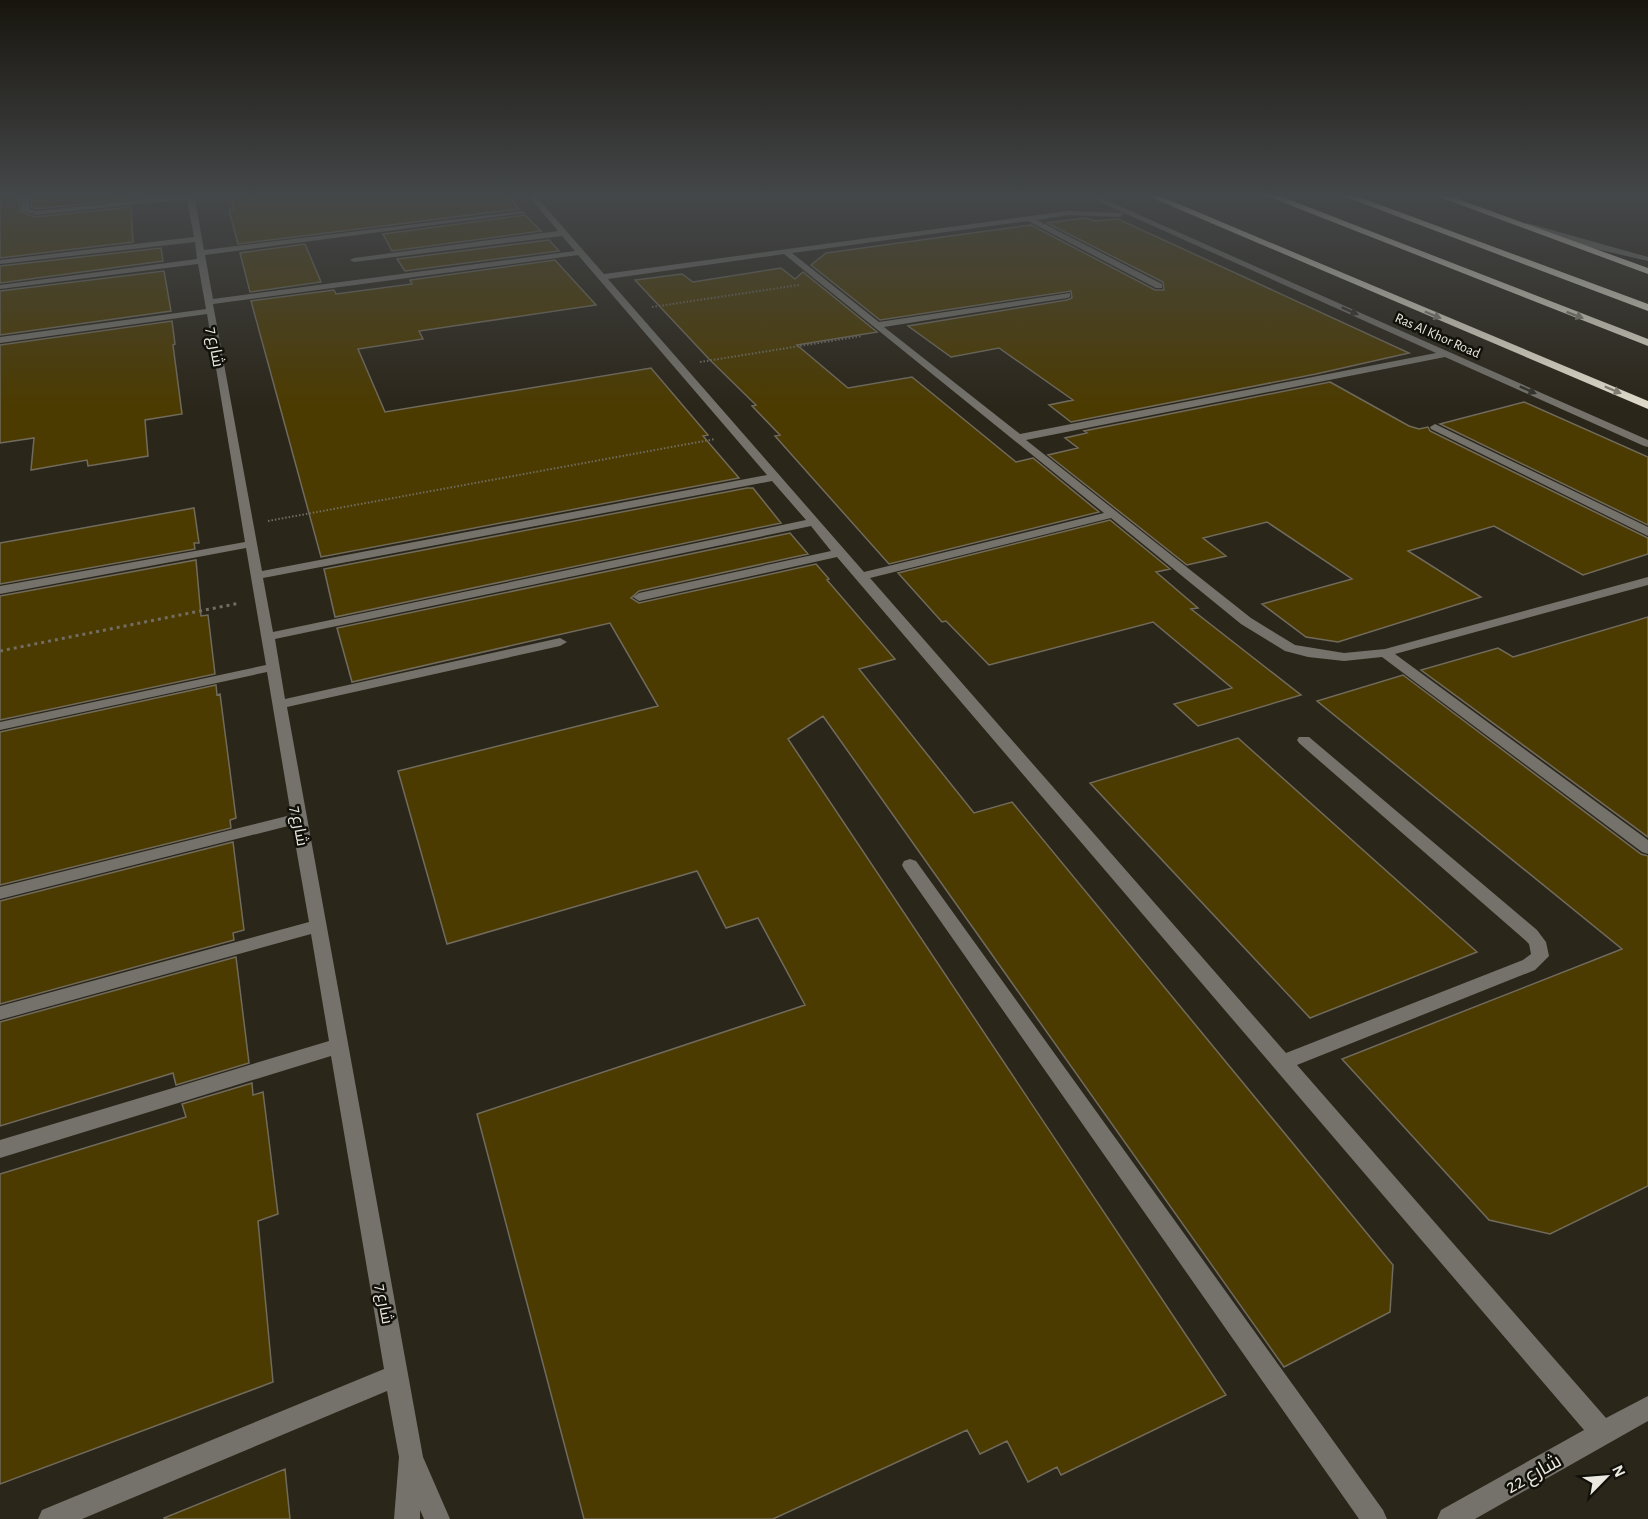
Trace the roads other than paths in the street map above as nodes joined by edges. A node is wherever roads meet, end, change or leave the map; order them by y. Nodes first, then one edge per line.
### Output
1 (122, 265) edge
2 (201, 265) edge
3 (494, 265) edge
4 (592, 265) edge
5 (692, 265) edge
6 (802, 265) edge
7 (1118, 265) edge
8 (1245, 265) edge
9 (1315, 265) edge
10 (1448, 265) edge
11 (1532, 265) edge
12 (1631, 265) edge
13 (1648, 271) edge
14 (603, 277) junction
15 (1159, 286) dead end
16 (0, 287) edge
17 (1067, 295) dead end
18 (209, 307) junction
19 (1648, 308) edge
20 (882, 328) junction
21 (0, 340) edge
22 (1648, 343) edge
23 (1448, 354) junction
24 (1648, 405) edge
25 (1435, 427) dead end
26 (1018, 438) junction
27 (1648, 444) edge
28 (776, 477) junction
29 (1113, 514) junction
30 (815, 522) junction
31 (1648, 532) edge
32 (251, 544) junction
33 (842, 552) junction
34 (256, 576) junction
35 (862, 576) junction
36 (1648, 581) edge
37 (0, 590) edge
38 (639, 597) dead end
39 (267, 637) junction
40 (560, 642) dead end
41 (1385, 654) junction
42 (273, 667) junction
43 (279, 705) junction
44 (0, 726) edge
45 (1304, 740) dead end
46 (299, 818) junction
47 (1648, 848) edge
48 (910, 865) dead end
49 (0, 893) edge
50 (318, 926) junction
51 (0, 1013) edge
52 (339, 1046) junction
53 (1282, 1063) junction
54 (0, 1149) edge
55 (397, 1375) junction
56 (1648, 1408) edge
57 (1603, 1434) junction
58 (411, 1457) junction
59 (51, 1519) edge
60 (407, 1519) edge
61 (437, 1519) edge
62 (1374, 1519) edge
63 (1450, 1519) edge

1 - 16 street
2 - 18 street, شارع 7
3 - 18 street
4 - 14 street
5 - 14 street
6 - 20 street
7 - 15 street
8 -> 23 street, Ras Al Khor Road
9 -> 24 highway
10 -> 22 highway
11 - 19 highway
12 - 13 highway
14 - 28 street
17 - 20 street
18 - 21 street
18 - 32 street, شارع 7
20 - 26 street
23 - 26 street
23 -> 27 street, Ras Al Khor Road
25 - 31 street
26 - 29 street
28 - 30 street
28 - 34 street
29 - 35 street
29 - 41 street
30 - 33 street
30 - 39 street
32 - 34 street, شارع 7
32 - 37 street
33 - 35 street
33 - 38 street
34 - 39 street, شارع 7
35 - 53 street
36 - 41 street
39 - 42 street, شارع 7
40 - 43 street
41 - 47 street
42 - 43 street, شارع 7
42 - 44 street
43 - 46 street, شارع 7
45 - 53 street
46 - 49 street
46 - 50 street, شارع 7
48 - 62 street
50 - 51 street
50 - 52 street, شارع 7
52 - 54 street
52 - 55 street, شارع 7
53 - 57 street
55 - 58 street, شارع 7
55 - 59 street
56 - 57 street, شارع 22
57 - 63 street, شارع 22
58 - 60 street, شارع 7
58 - 61 street, شارع 7

